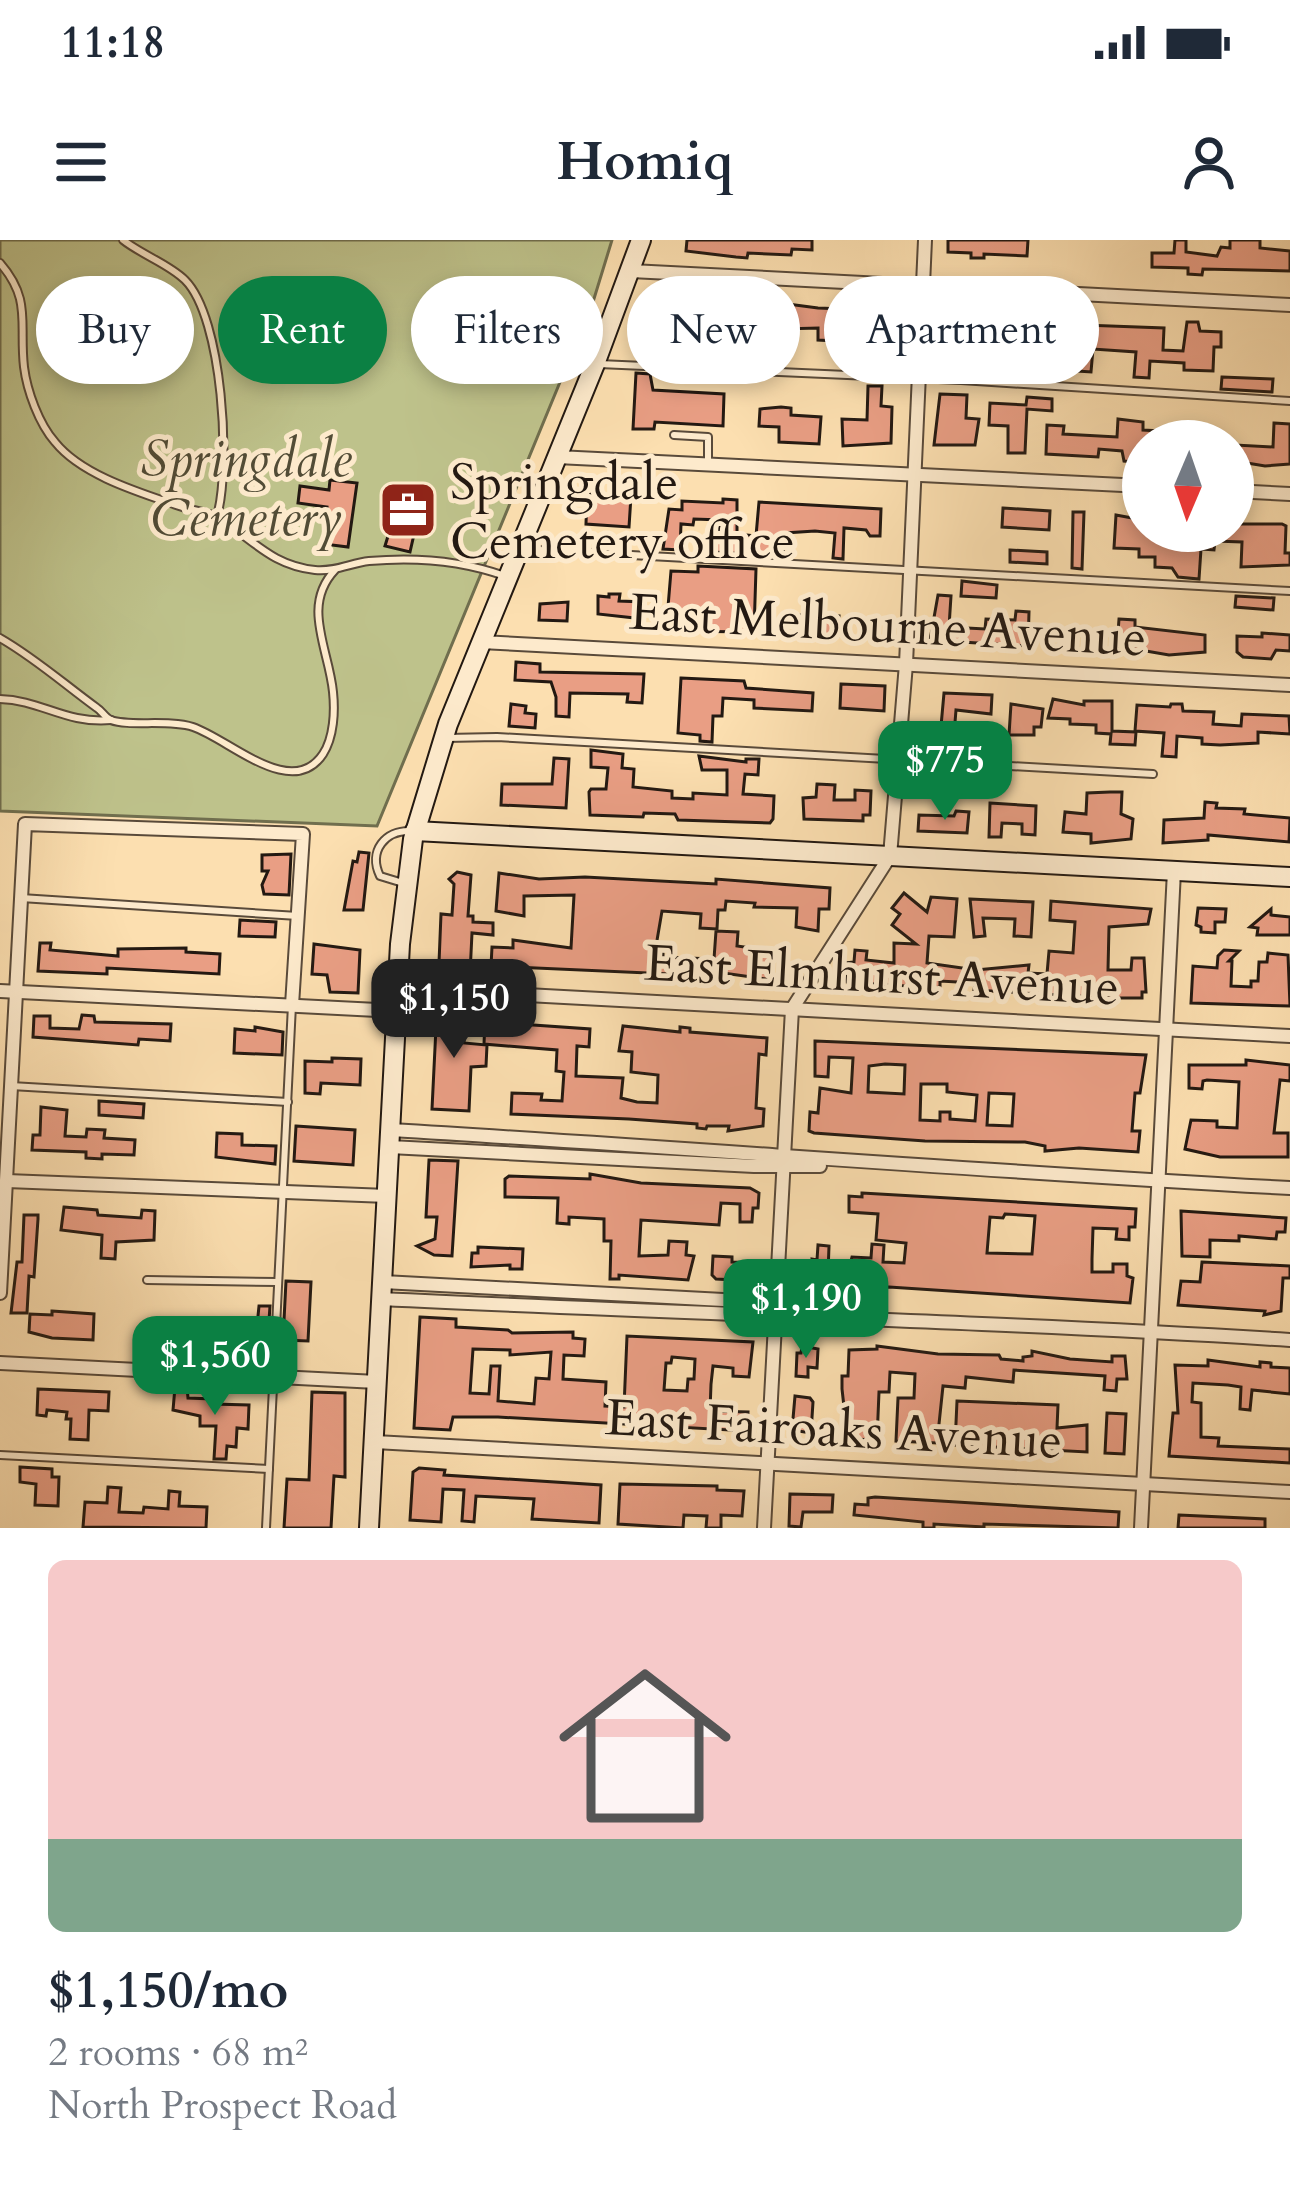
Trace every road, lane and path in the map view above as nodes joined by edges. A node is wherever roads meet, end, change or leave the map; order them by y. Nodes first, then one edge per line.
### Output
1 (123, 240) edge
2 (641, 240) edge
3 (926, 240) edge
4 (0, 263) edge
5 (631, 271) junction
6 (924, 276) edge
7 (824, 281) edge
8 (1099, 295) edge
9 (1290, 305) edge
10 (603, 345) edge
11 (603, 364) edge
12 (824, 375) edge
13 (588, 384) edge
14 (920, 384) edge
15 (990, 384) edge
16 (1290, 401) edge
17 (674, 435) dead end
18 (557, 457) junction
19 (708, 464) junction
20 (916, 474) junction
21 (1122, 485) edge
22 (1254, 492) edge
23 (1290, 494) edge
24 (217, 516) junction
25 (519, 549) junction
26 (335, 570) junction
27 (911, 571) junction
28 (508, 577) junction
29 (1290, 590) edge
30 (0, 638) edge
31 (481, 642) junction
32 (906, 664) junction
33 (1290, 685) edge
34 (0, 699) edge
35 (111, 720) junction
36 (443, 738) junction
37 (898, 762) junction
38 (1153, 774) dead end
39 (415, 831) junction
40 (890, 856) junction
41 (1174, 871) junction
42 (1290, 877) edge
43 (406, 884) junction
44 (21, 898) junction
45 (298, 916) junction
46 (398, 988) junction
47 (8, 991) edge
48 (292, 1005) junction
49 (792, 1009) junction
50 (397, 1011) junction
51 (1166, 1028) junction
52 (1290, 1036) edge
53 (11, 1086) junction
54 (288, 1102) junction
55 (390, 1138) junction
56 (784, 1160) junction
57 (7, 1181) junction
58 (1159, 1181) junction
59 (1290, 1188) edge
60 (284, 1192) junction
61 (387, 1196) junction
62 (147, 1280) dead end
63 (277, 1282) junction
64 (382, 1290) junction
65 (0, 1293) edge
66 (776, 1310) junction
67 (1152, 1331) junction
68 (1290, 1340) edge
69 (0, 1364) edge
70 (274, 1377) junction
71 (377, 1382) junction
72 (374, 1442) junction
73 (0, 1455) edge
74 (768, 1464) junction
75 (269, 1469) junction
76 (1143, 1484) junction
77 (1290, 1492) edge
78 (266, 1528) edge
79 (369, 1528) edge
80 (764, 1528) edge
81 (1141, 1528) edge

1 - 24 lane
2 - 5 main road
3 - 6 street
4 - 24 lane
5 - 7 street
5 - 10 main road
8 - 9 street
11 - 12 lane
13 - 18 main road
14 - 20 street
15 - 16 lane
17 - 19 lane
18 - 19 street
18 - 25 main road
19 - 20 street
20 - 21 street
20 - 27 street
22 - 23 street
24 - 26 lane
25 - 27 lane
25 - 28 main road
26 - 28 lane
26 - 35 lane
27 - 29 lane
27 - 32 street
28 - 31 main road
30 - 35 lane
31 - 32 street, East Melbourne Avenue
31 - 36 main road
32 - 33 street, East Melbourne Avenue
32 - 37 street
34 - 35 lane
36 - 37 lane
36 - 39 main road
37 - 38 lane
37 - 40 street
39 - 40 main road
39 - 43 main road
39 - 43 lane
40 - 41 main road
40 - 49 street
41 - 42 main road
41 - 51 street
43 - 46 main road
44 - 45 lane
44 - 45 street
44 - 47 street
45 - 48 street
46 - 49 street, East Elmhurst Avenue
46 - 50 main road
47 - 48 street
47 - 53 street
48 - 50 street
48 - 54 lane
49 - 51 street, East Elmhurst Avenue
49 - 56 street
50 - 55 main road
51 - 52 street, East Elmhurst Avenue
51 - 58 street
53 - 54 lane
53 - 57 street
54 - 60 lane
55 - 56 street
55 - 61 main road
56 - 58 street
56 - 66 street
57 - 60 street
57 - 65 street
58 - 59 street
58 - 67 street
60 - 61 street
60 - 63 lane
61 - 64 main road
62 - 63 lane
63 - 70 lane
64 - 66 street
64 - 71 main road
66 - 67 street
66 - 74 street
67 - 68 street
67 - 76 street
69 - 70 street
70 - 71 street
70 - 75 lane
71 - 72 main road
72 - 74 street, East Fairoaks Avenue
72 - 79 main road
73 - 75 lane
74 - 76 street, East Fairoaks Avenue
74 - 80 street
75 - 78 lane
76 - 77 street, East Fairoaks Avenue
76 - 81 street

